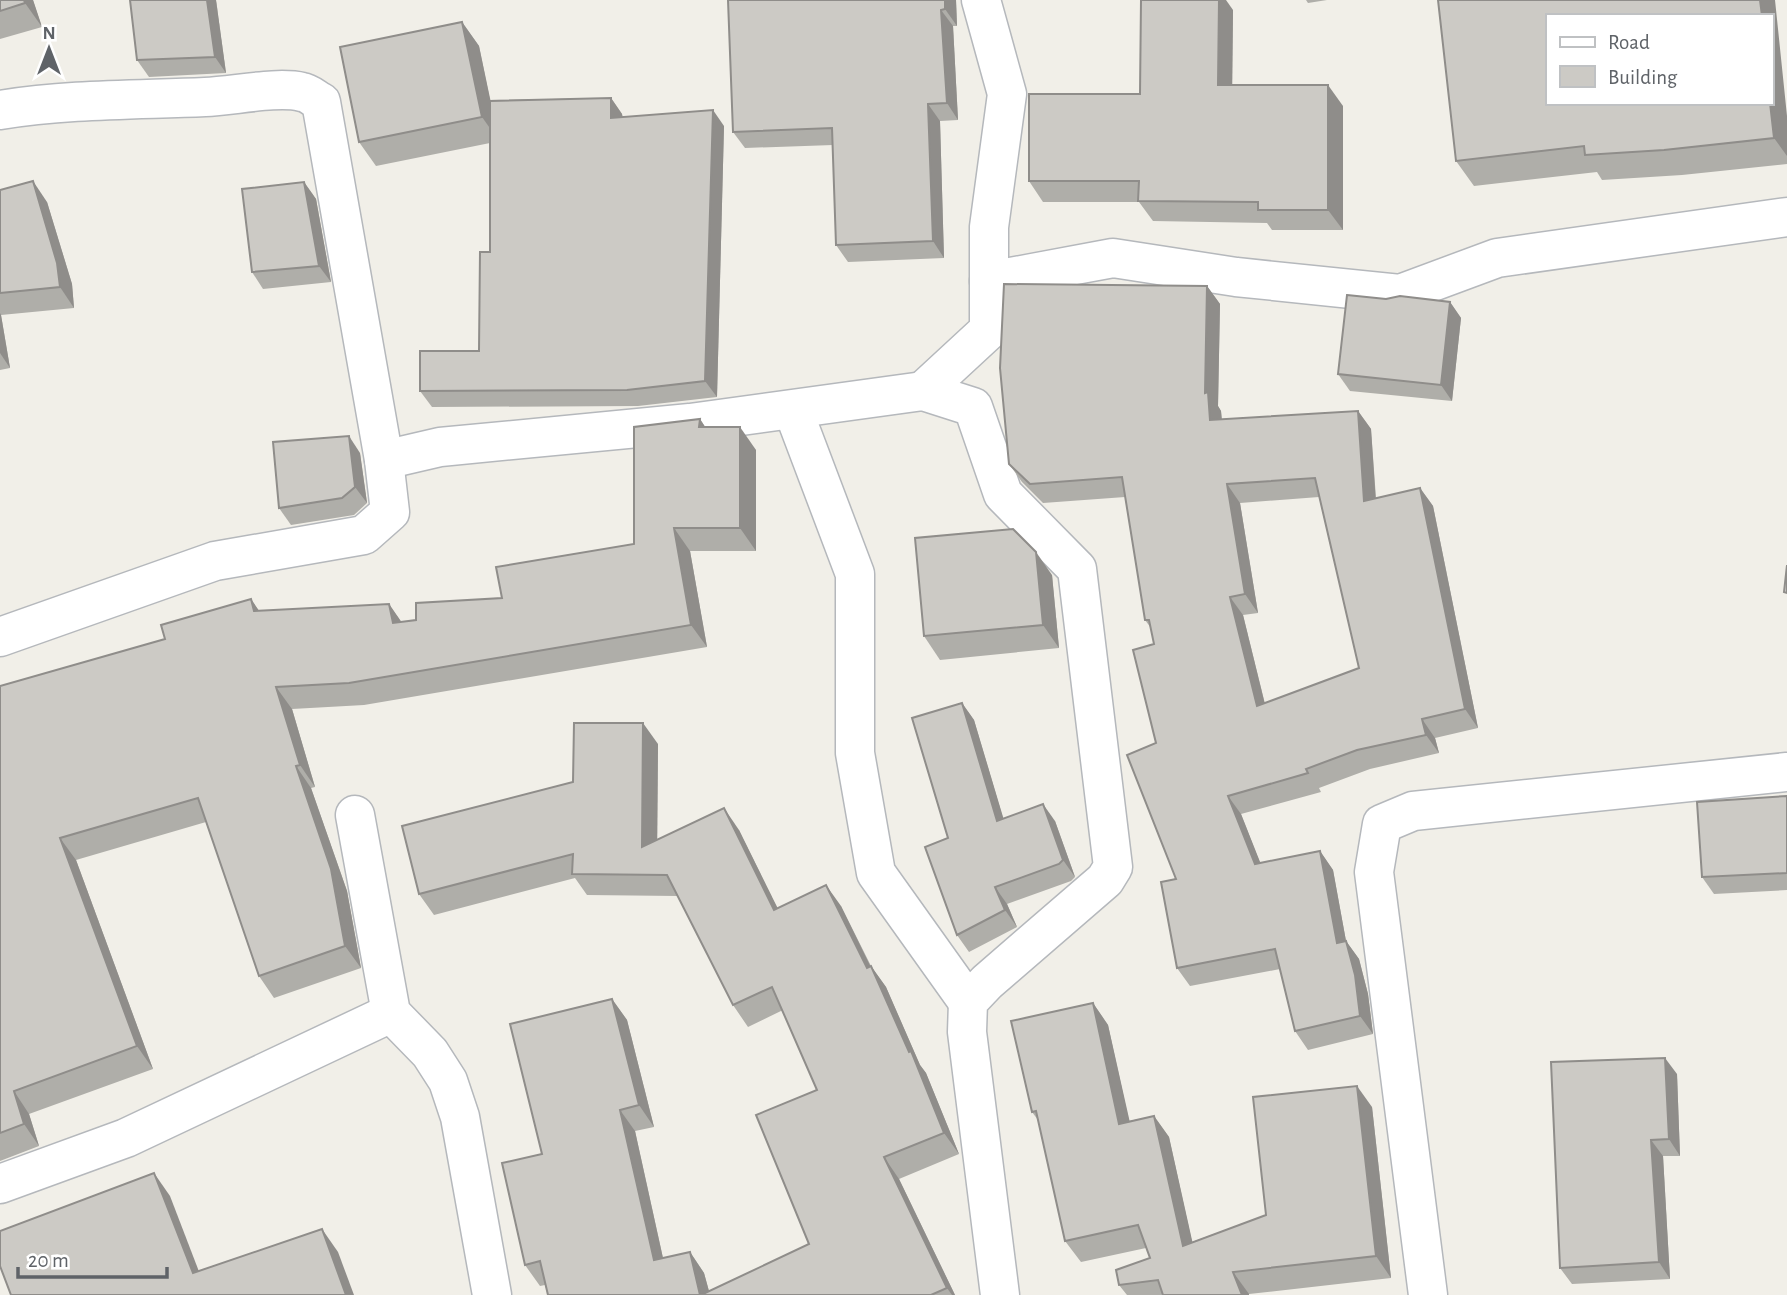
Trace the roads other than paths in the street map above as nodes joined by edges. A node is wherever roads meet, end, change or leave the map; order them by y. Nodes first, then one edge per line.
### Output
1 (981, 0) edge
2 (0, 110) edge
3 (1787, 217) edge
4 (989, 281) junction
5 (923, 391) junction
6 (793, 410) junction
7 (384, 460) junction
8 (0, 637) edge
9 (1787, 772) edge
10 (355, 815) dead end
11 (968, 1002) junction
12 (391, 1013) junction
13 (0, 1184) edge
14 (492, 1295) edge
15 (1000, 1295) edge
16 (1428, 1295) edge

1 - 4 street
2 - 7 street
3 - 4 street
4 - 5 street
5 - 6 street
5 - 11 street
6 - 7 street
6 - 11 street
7 - 8 street
9 - 16 street
10 - 12 street
11 - 15 street
12 - 13 street
12 - 14 street

